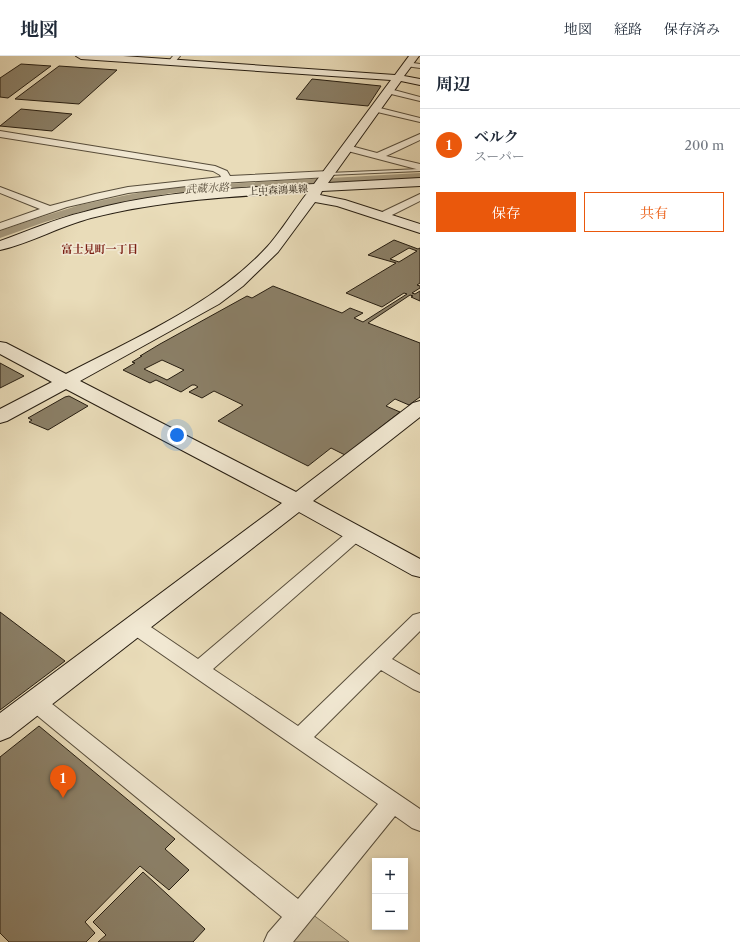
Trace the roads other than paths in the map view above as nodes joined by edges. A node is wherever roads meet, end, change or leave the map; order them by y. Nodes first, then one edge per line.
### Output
1 (81, 56) edge
2 (175, 59) edge
3 (414, 62) edge
4 (398, 78) junction
5 (420, 82) edge
6 (390, 91) junction
7 (420, 99) edge
8 (376, 109) junction
9 (420, 120) edge
10 (0, 134) edge
11 (418, 139) edge
12 (347, 148) junction
13 (378, 156) junction
14 (419, 166) edge
15 (227, 180) junction
16 (420, 182) edge
17 (322, 184) junction
18 (0, 190) edge
19 (420, 197) edge
20 (48, 209) junction
21 (382, 216) junction
22 (0, 228) edge
23 (420, 228) edge
24 (0, 246) edge
25 (0, 347) edge
26 (65, 382) junction
27 (419, 408) edge
28 (0, 416) edge
29 (298, 502) junction
30 (356, 534) junction
31 (420, 569) edge
32 (420, 620) edge
33 (135, 626) junction
34 (379, 660) junction
35 (199, 670) junction
36 (420, 684) edge
37 (35, 702) junction
38 (0, 729) edge
39 (299, 738) junction
40 (393, 802) junction
41 (420, 821) edge
42 (299, 915) junction
43 (277, 942) edge

1 - 2 street
2 - 4 street
3 - 4 street
4 - 5 street
4 - 6 street
6 - 7 street
6 - 8 street
8 - 9 street
8 - 12 street
10 - 15 street
11 - 13 street
12 - 13 street
12 - 17 street
13 - 14 street
14 - 17 lane
15 - 17 street
15 - 20 street
16 - 17 street, 上中森鴻巣線
17 - 21 street
17 - 24 street, 上中森鴻巣線
17 - 26 street
18 - 20 street
19 - 21 street
20 - 22 street
21 - 23 street
25 - 26 street
26 - 28 street
26 - 29 street
27 - 29 street
29 - 30 street
29 - 33 street
30 - 31 street
30 - 35 street
32 - 34 street
33 - 35 street
33 - 37 street
34 - 36 street
34 - 39 street
35 - 39 street
37 - 38 street
37 - 42 street
39 - 40 street
40 - 41 street
40 - 42 street
42 - 43 street

